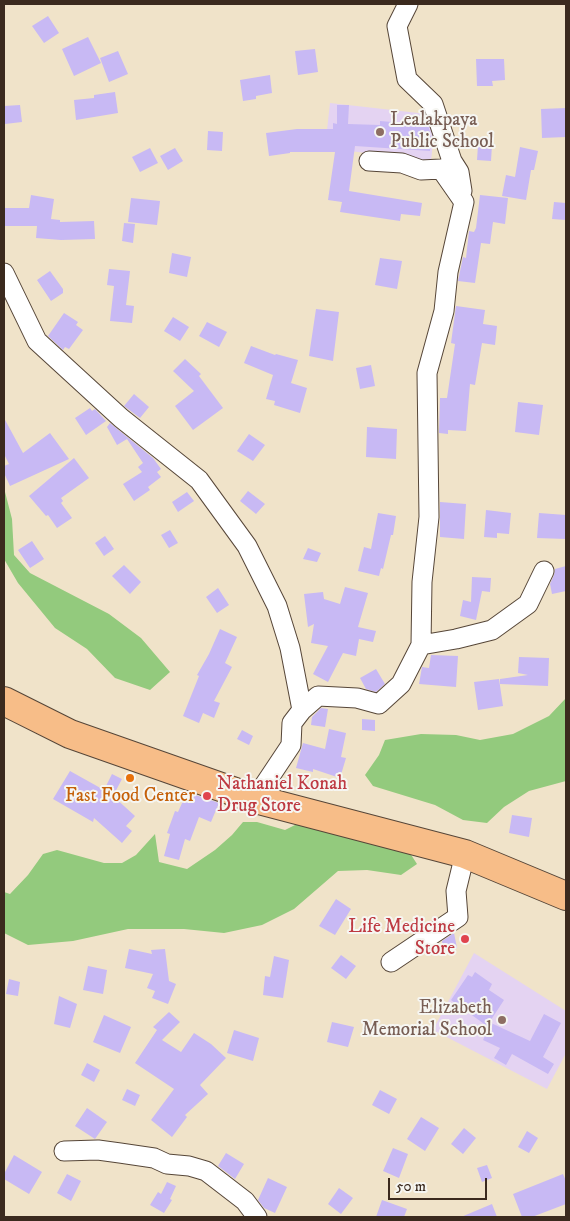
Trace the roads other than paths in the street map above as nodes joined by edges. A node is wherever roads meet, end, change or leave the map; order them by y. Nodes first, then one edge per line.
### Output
1 (408, 4) edge
2 (369, 161) dead end
3 (464, 202) junction
4 (4, 273) edge
5 (544, 571) dead end
6 (421, 645) junction
7 (4, 701) edge
8 (302, 710) junction
9 (255, 799) junction
10 (465, 854) junction
11 (566, 896) edge
12 (391, 962) dead end
13 (64, 1150) dead end
14 (257, 1217) edge

1 - 3 street
2 - 3 street
3 - 6 street
4 - 8 street
5 - 6 street
6 - 8 street
7 - 9 highway
8 - 9 street
9 - 10 highway
10 - 11 highway
10 - 12 street
13 - 14 street

